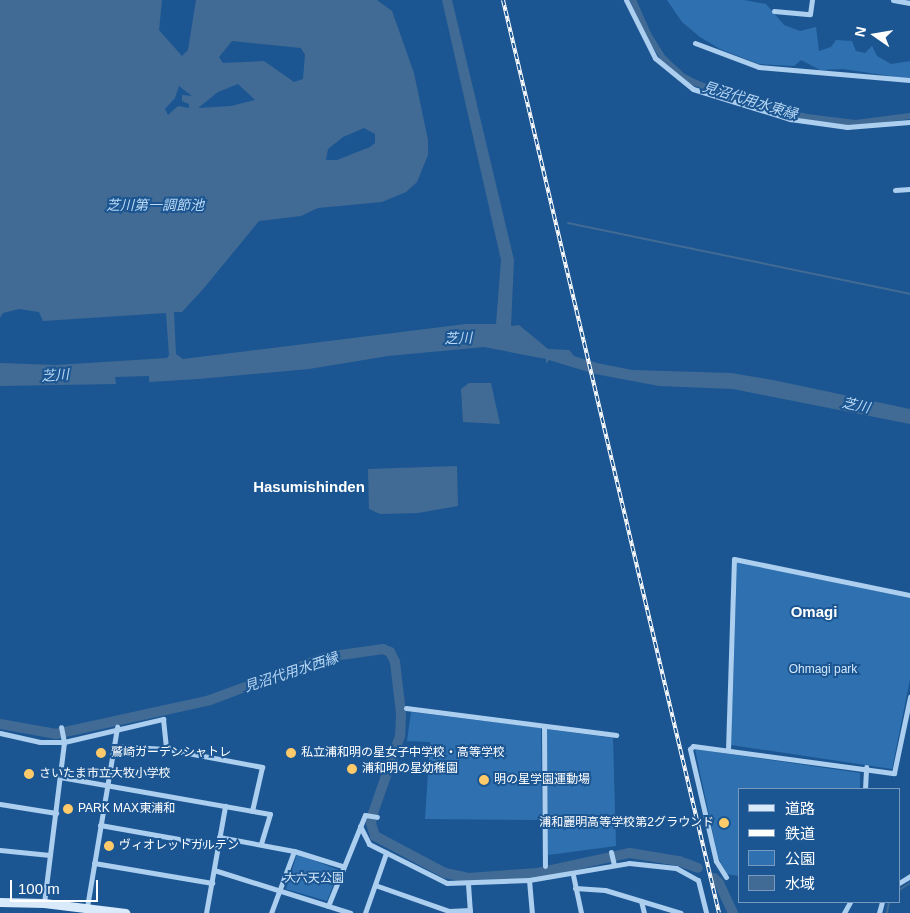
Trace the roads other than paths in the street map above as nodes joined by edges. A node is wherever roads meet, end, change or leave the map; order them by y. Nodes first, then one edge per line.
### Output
1 (626, 0) edge
2 (812, 0) edge
3 (892, 0) edge
4 (910, 3) edge
5 (774, 11) dead end
6 (695, 43) dead end
7 (910, 80) edge
8 (910, 122) edge
9 (895, 190) dead end
10 (910, 190) edge
11 (910, 595) edge
12 (910, 697) edge
13 (406, 708) dead end
14 (544, 726) junction
15 (61, 727) dead end
16 (117, 727) junction
17 (0, 733) edge
18 (616, 735) dead end
19 (63, 739) junction
20 (114, 746) junction
21 (166, 749) junction
22 (728, 750) junction
23 (866, 768) junction
24 (60, 777) junction
25 (107, 786) junction
26 (865, 788) edge
27 (0, 804) edge
28 (225, 806) junction
29 (252, 811) junction
30 (56, 813) junction
31 (377, 817) dead end
32 (100, 826) junction
33 (360, 826) junction
34 (220, 837) junction
35 (261, 844) junction
36 (218, 846) junction
37 (0, 850) edge
38 (294, 850) junction
39 (611, 852) dead end
40 (386, 853) junction
41 (50, 855) junction
42 (94, 863) junction
43 (614, 865) junction
44 (342, 866) junction
45 (545, 866) dead end
46 (214, 870) junction
47 (573, 875) junction
48 (726, 877) dead end
49 (529, 880) junction
50 (212, 883) junction
51 (468, 884) junction
52 (375, 885) junction
53 (575, 888) junction
54 (280, 890) junction
55 (641, 901) junction
56 (0, 902) edge
57 (44, 903) junction
58 (328, 906) junction
59 (86, 911) edge
60 (470, 911) edge
61 (125, 913) edge
62 (206, 913) edge
63 (272, 913) edge
64 (350, 913) edge
65 (365, 913) edge
66 (532, 913) edge
67 (581, 913) edge
68 (644, 913) edge
69 (682, 913) edge
70 (706, 913) edge

1 - 8 street
2 - 5 street
3 - 4 street
6 - 7 street
9 - 10 street
11 - 22 street
12 - 23 street
13 - 14 street
14 - 18 street
14 - 45 street
15 - 19 street
16 - 19 street
16 - 20 street
16 - 21 street
17 - 19 street
19 - 24 street
20 - 21 street
20 - 25 street
21 - 29 street
22 - 23 street
22 - 48 street
23 - 26 street
24 - 25 street
24 - 30 street
25 - 28 street
25 - 32 street
27 - 30 street
28 - 29 street
28 - 34 street
29 - 35 street
30 - 41 street
31 - 33 street
32 - 36 street
32 - 42 street
33 - 40 street
33 - 44 street
34 - 35 street
34 - 36 street
35 - 38 street
36 - 46 street
37 - 41 street
38 - 44 street
38 - 54 street
39 - 43 street
40 - 51 street
40 - 52 street
41 - 57 street
42 - 50 street
42 - 59 street
43 - 47 street
43 - 70 street
44 - 58 street
46 - 50 street
46 - 54 street
47 - 49 street
47 - 53 street
49 - 51 street
49 - 66 street
50 - 62 street
51 - 60 street
52 - 60 street
52 - 65 street
53 - 55 street
53 - 67 street
54 - 58 street
54 - 63 street
55 - 68 street
55 - 69 street
56 - 57 street
57 - 59 street
58 - 64 street
59 - 61 street

